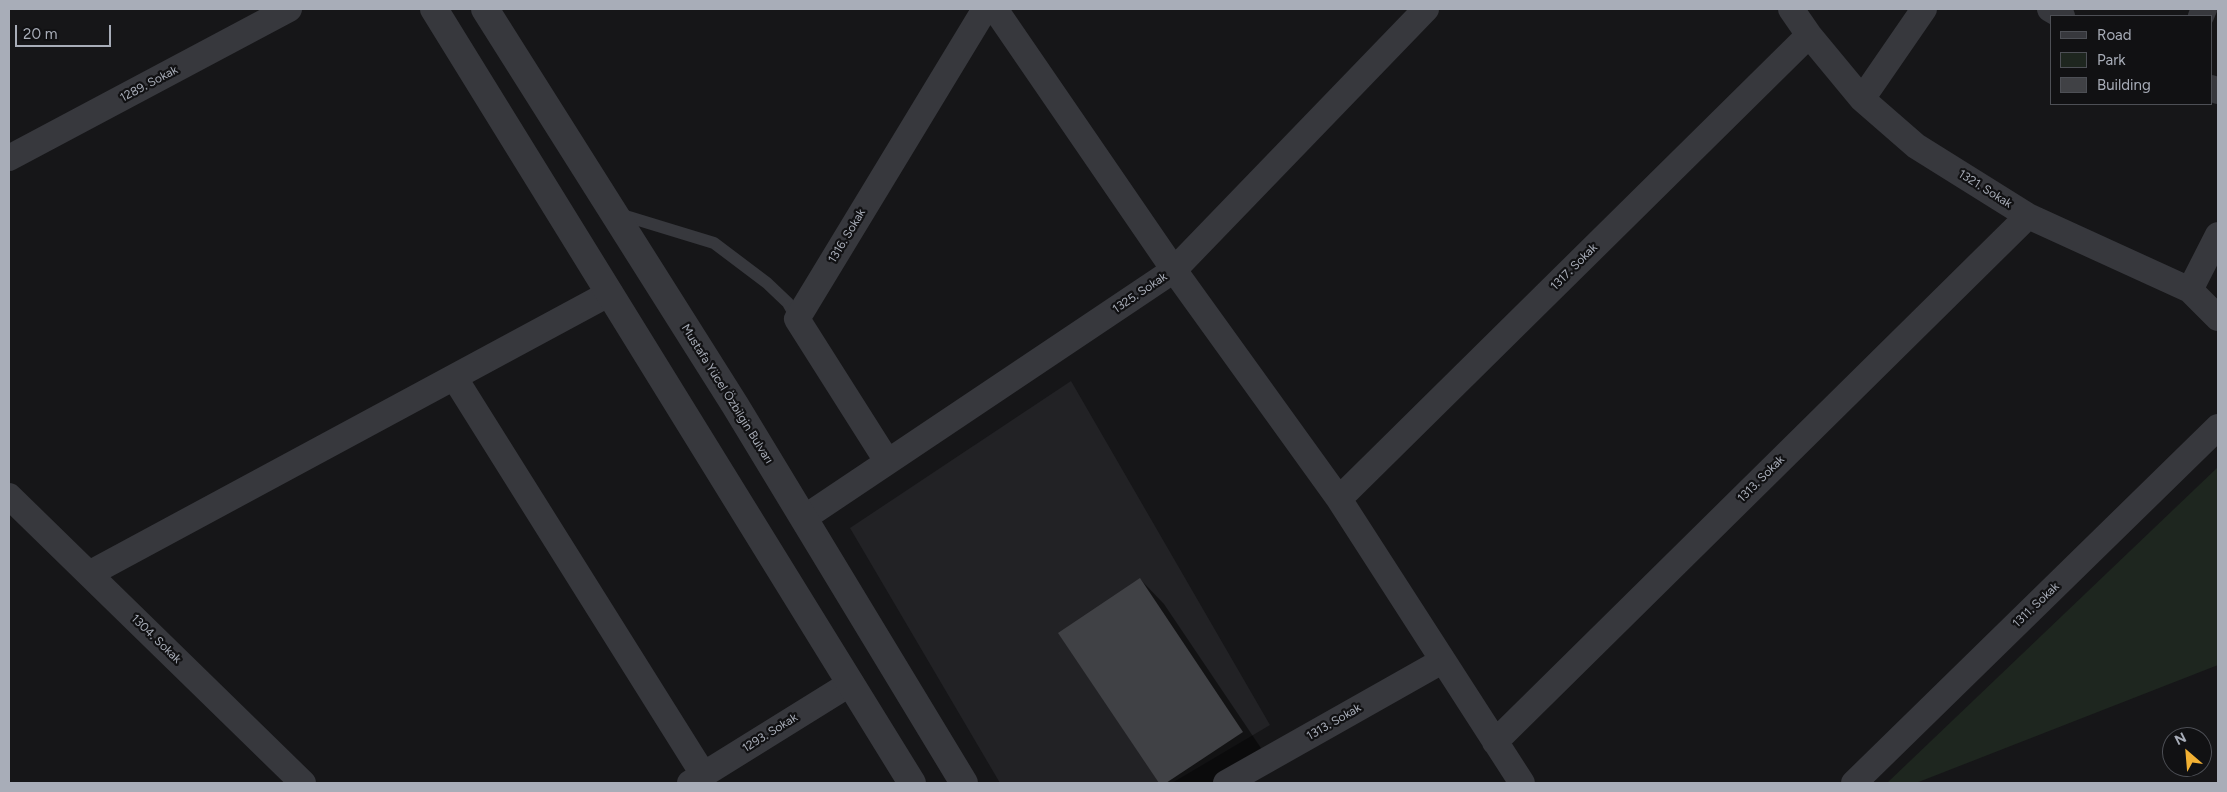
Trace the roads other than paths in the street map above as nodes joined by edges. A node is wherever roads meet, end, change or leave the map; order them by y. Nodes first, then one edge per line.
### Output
1 (289, 9) edge
2 (434, 9) edge
3 (485, 9) edge
4 (985, 9) edge
5 (995, 9) edge
6 (1426, 9) edge
7 (1791, 9) edge
8 (1924, 9) edge
9 (1809, 34) junction
10 (1862, 99) junction
11 (9, 158) edge
12 (614, 213) junction
13 (2028, 216) junction
14 (2218, 235) edge
15 (1174, 270) junction
16 (2190, 290) junction
17 (610, 293) junction
18 (2218, 318) edge
19 (797, 319) junction
20 (454, 377) junction
21 (2218, 427) edge
22 (887, 461) junction
23 (9, 496) edge
24 (1339, 499) junction
25 (804, 518) junction
26 (89, 574) junction
27 (1442, 661) junction
28 (851, 683) junction
29 (1495, 742) junction
30 (696, 779) edge
31 (303, 783) edge
32 (912, 783) edge
33 (964, 783) edge
34 (1226, 783) edge
35 (1522, 783) edge
36 (1854, 783) edge

1 - 11 street, 1289. Sokak
2 - 17 street
3 - 12 street, Mustafa Yücel Özbilgin Bulvarı
4 - 19 street, 1316. Sokak
5 - 15 street
6 - 15 street, 1325. Sokak
7 - 9 street, 1321. Sokak
8 - 10 street
9 - 10 street, 1321. Sokak
9 - 24 street, 1317. Sokak
10 - 13 street, 1321. Sokak
12 - 19 lane
12 - 25 street, Mustafa Yücel Özbilgin Bulvarı
13 - 16 street, 1321. Sokak
13 - 29 street, 1313. Sokak
14 - 16 street
15 - 22 street, 1325. Sokak
15 - 24 street
16 - 18 street, 1321. Sokak
17 - 20 street
17 - 28 street
19 - 22 street
20 - 26 street
20 - 30 street
21 - 36 street, 1311. Sokak
22 - 25 street, 1325. Sokak
23 - 26 street, 1304. Sokak
24 - 27 street
25 - 33 street, Mustafa Yücel Özbilgin Bulvarı
26 - 31 street, 1304. Sokak
27 - 29 street
27 - 34 street, 1313. Sokak
28 - 30 street, 1293. Sokak
28 - 32 street
29 - 35 street

